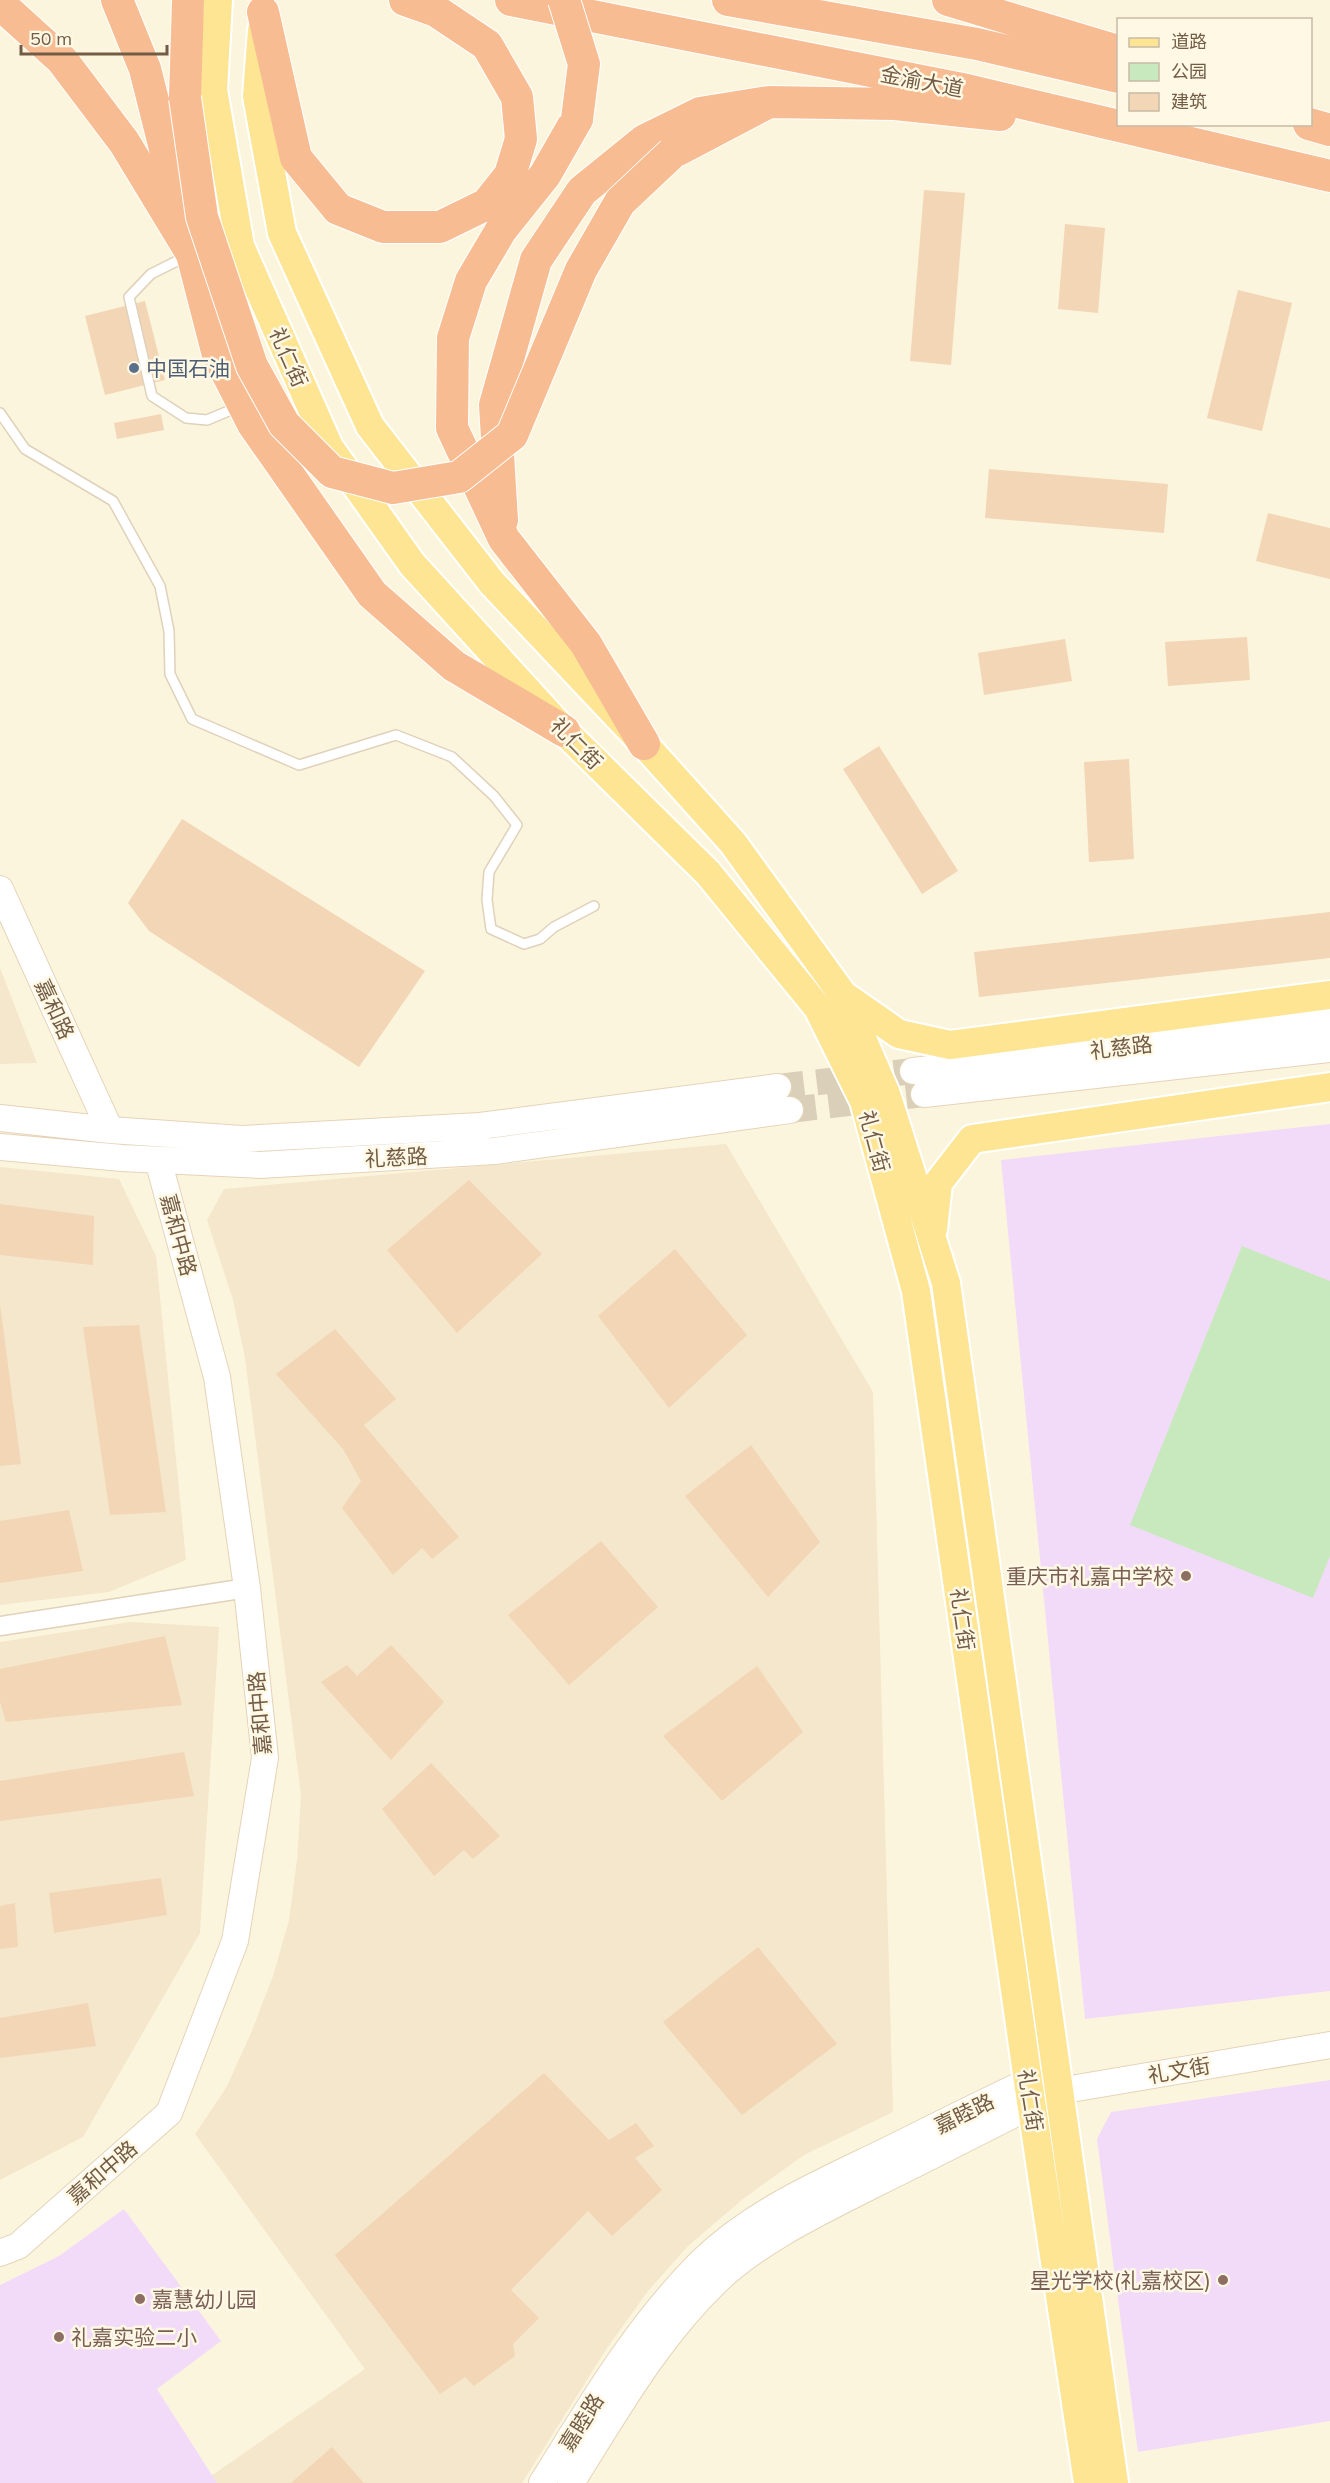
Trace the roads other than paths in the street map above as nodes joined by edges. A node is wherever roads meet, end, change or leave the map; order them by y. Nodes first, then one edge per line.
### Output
1 (117, 0) edge
2 (188, 0) edge
3 (218, 0) edge
4 (405, 0) edge
5 (511, 0) edge
6 (564, 0) edge
7 (728, 0) edge
8 (831, 0) edge
9 (948, 0) edge
10 (0, 4) edge
11 (264, 6) edge
12 (977, 44) junction
13 (1117, 50) edge
14 (1117, 77) edge
15 (769, 102) junction
16 (1312, 119) edge
17 (1117, 124) edge
18 (1312, 125) edge
19 (1126, 126) edge
20 (1330, 128) edge
21 (1139, 129) junction
22 (1330, 176) edge
23 (192, 254) junction
24 (243, 404) junction
25 (0, 412) edge
26 (504, 539) junction
27 (564, 731) junction
28 (644, 744) junction
29 (0, 889) edge
30 (594, 906) dead end
31 (843, 995) junction
32 (1330, 995) edge
33 (1330, 1023) edge
34 (1330, 1048) edge
35 (913, 1071) tunnel mouth
36 (1330, 1086) edge
37 (778, 1087) tunnel mouth
38 (924, 1094) tunnel mouth
39 (790, 1110) tunnel mouth
40 (0, 1118) edge
41 (110, 1130) junction
42 (0, 1147) edge
43 (158, 1160) junction
44 (932, 1237) junction
45 (247, 1588) junction
46 (0, 1626) edge
47 (1330, 2045) edge
48 (1057, 2080) junction
49 (1030, 2093) junction
50 (0, 2253) edge
51 (542, 2483) edge
52 (571, 2483) edge
53 (1088, 2483) edge
54 (1114, 2483) edge

1 - 23 highway
2 - 15 highway, bridge
3 - 27 main road, 礼仁街
4 - 11 highway
5 - 17 highway, 金渝大道
6 - 26 highway, bridge
7 - 12 highway
8 - 12 highway
9 - 13 highway
10 - 23 highway
11 - 28 main road, 礼仁街
12 - 14 highway
15 - 21 highway
15 - 26 highway
16 - 20 highway
18 - 20 highway
19 - 21 highway, 金渝大道
21 - 22 highway, 金渝大道
23 - 24 highway
23 - 24 lane
24 - 27 highway
25 - 30 lane
26 - 28 highway
27 - 49 main road, 礼仁街
28 - 31 main road, 礼仁街
29 - 41 street, 嘉和路
31 - 32 main road
31 - 44 main road, 礼仁街
33 - 35 street, 礼慈路
34 - 38 street, 礼慈路
36 - 44 main road
37 - 41 street, 礼慈路
39 - 43 street, 礼慈路
40 - 41 street, 礼慈路
42 - 43 street, 礼慈路
43 - 45 street, 嘉和中路
44 - 48 main road, 礼仁街
45 - 46 street
45 - 50 street, 嘉和中路
47 - 48 street, 礼文街
48 - 49 street, 礼文街
48 - 54 main road, 礼仁街
49 - 51 street, 嘉睦路
49 - 52 street, 嘉睦路
49 - 53 main road, 礼仁街

